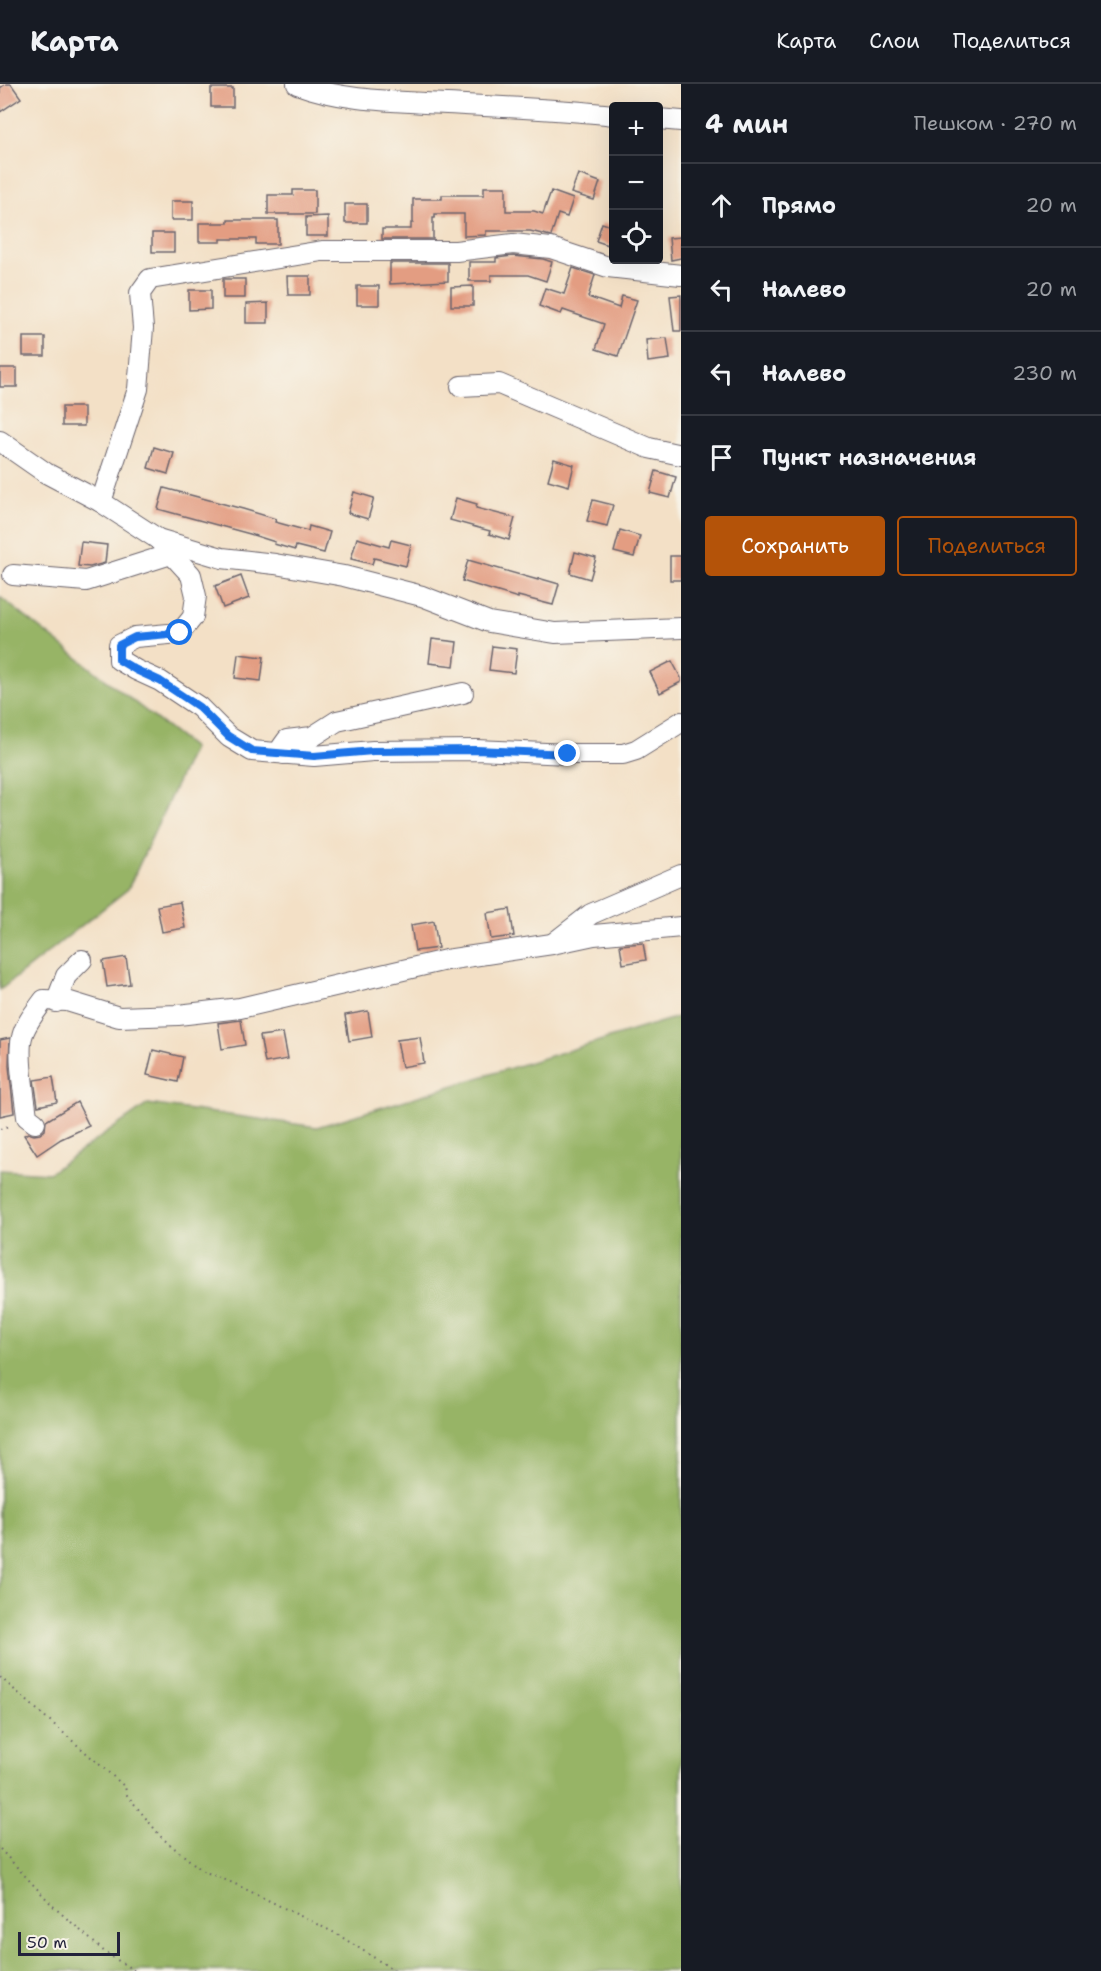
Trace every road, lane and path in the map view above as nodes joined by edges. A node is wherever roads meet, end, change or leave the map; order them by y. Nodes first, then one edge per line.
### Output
1 (297, 84) edge
2 (609, 114) edge
3 (663, 119) edge
4 (681, 121) edge
5 (681, 275) edge
6 (461, 386) dead end
7 (0, 441) edge
8 (681, 455) edge
9 (101, 502) junction
10 (158, 539) junction
11 (171, 554) junction
12 (13, 575) dead end
13 (681, 628) edge
14 (463, 693) dead end
15 (681, 722) edge
16 (284, 754) junction
17 (681, 874) edge
18 (678, 933) edge
19 (552, 944) junction
20 (82, 960) dead end
21 (56, 1002) junction
22 (35, 1123) dead end
23 (0, 1677) edge
24 (0, 1849) edge
25 (135, 1971) edge
26 (395, 1971) edge

1 - 2 street
3 - 4 street
5 - 9 street
6 - 8 street
7 - 9 street
9 - 10 street
10 - 11 street
10 - 13 street
11 - 12 street
11 - 16 street
14 - 16 street
15 - 16 street
17 - 19 street
18 - 19 street
19 - 21 street
20 - 21 street
21 - 22 street
23 - 26 path
24 - 25 path

